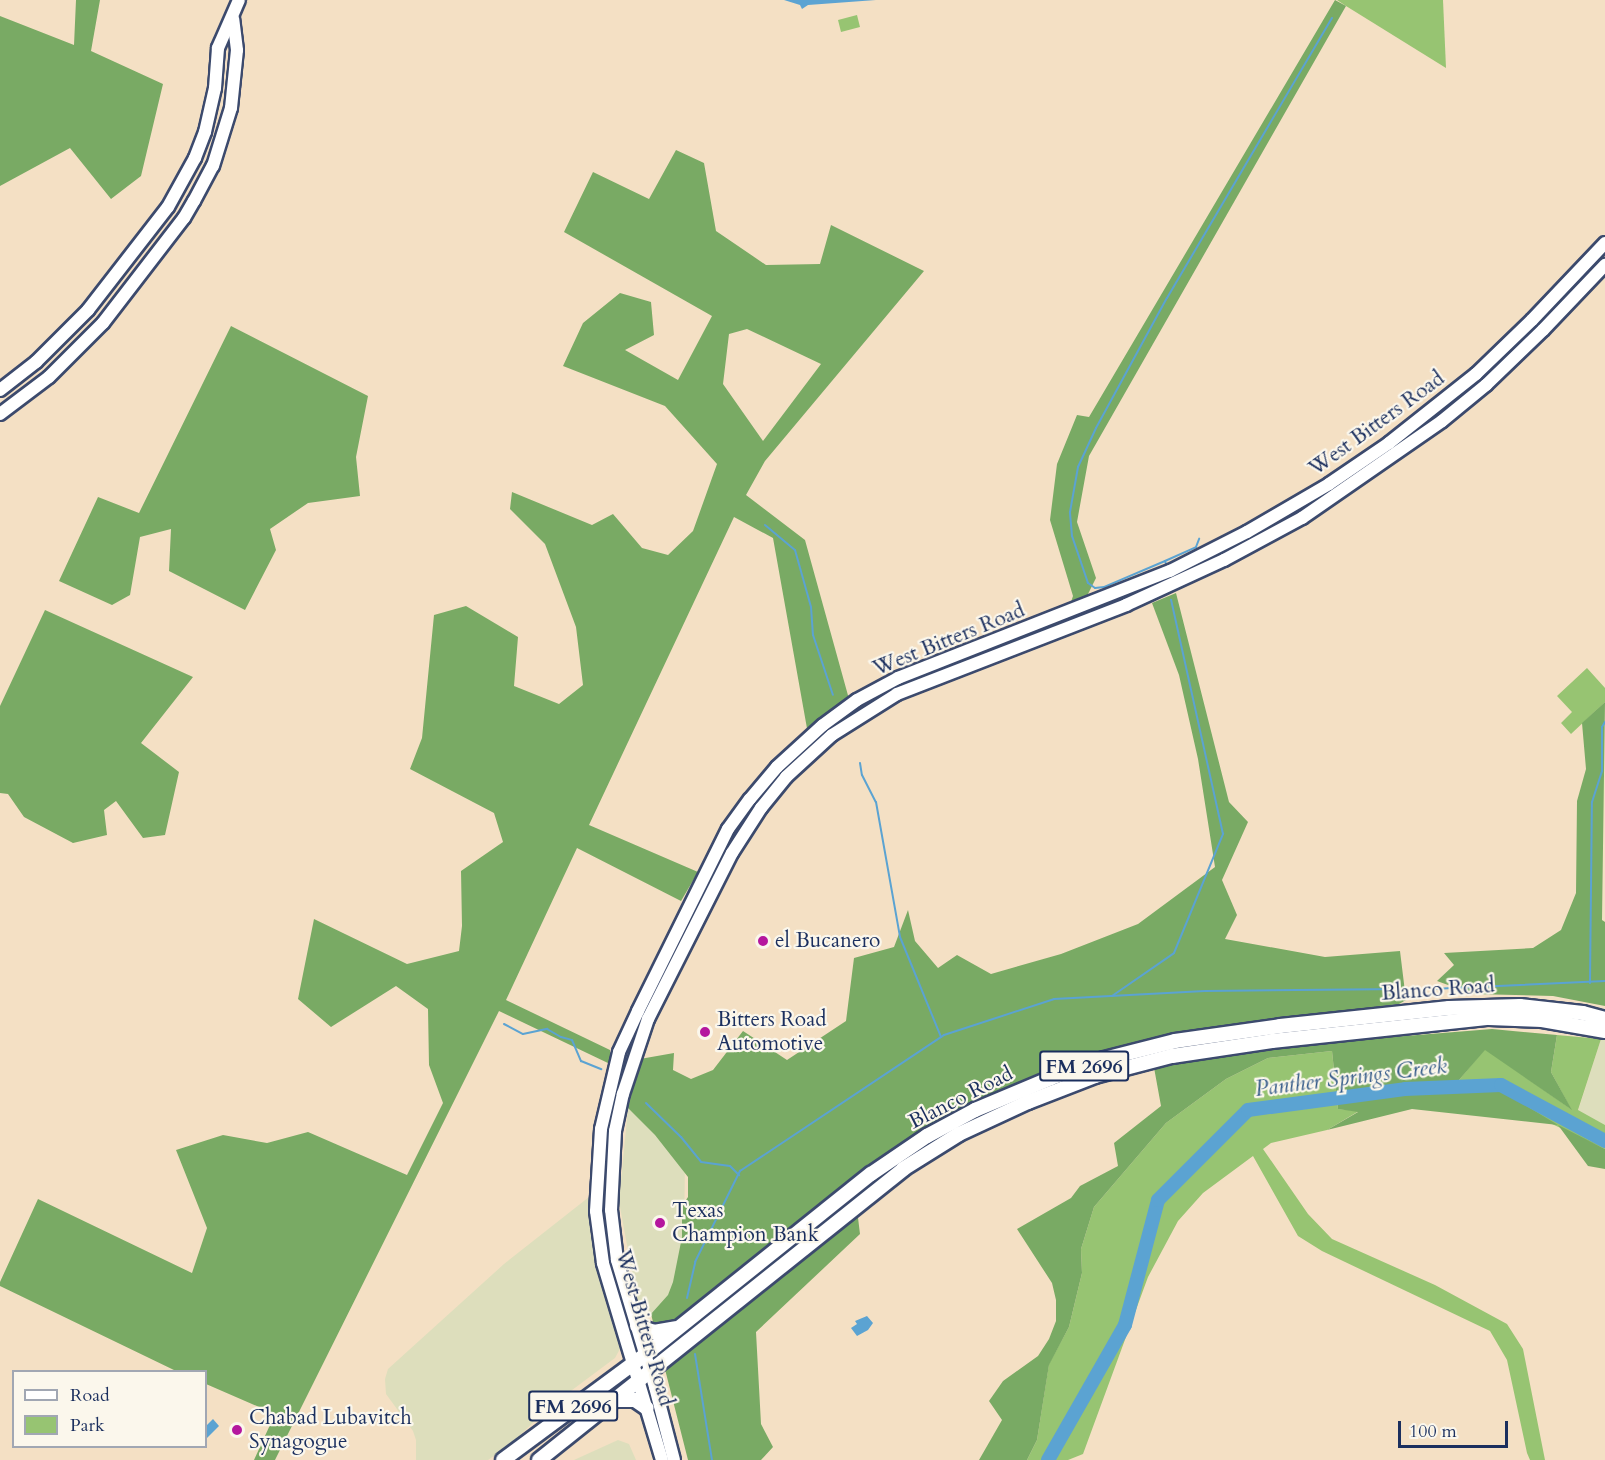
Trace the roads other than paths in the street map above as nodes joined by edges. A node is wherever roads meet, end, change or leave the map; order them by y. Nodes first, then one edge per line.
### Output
1 (239, 0) edge
2 (232, 19) junction
3 (1605, 243) edge
4 (1605, 265) edge
5 (0, 390) edge
6 (0, 414) edge
7 (1122, 592) junction
8 (1126, 605) junction
9 (857, 700) junction
10 (863, 713) junction
11 (654, 977) junction
12 (666, 983) junction
13 (1605, 1019) edge
14 (1605, 1031) edge
15 (1134, 1059) junction
16 (797, 1232) junction
17 (807, 1246) junction
18 (637, 1326) junction
19 (678, 1327) junction
20 (646, 1354) junction
21 (633, 1363) junction
22 (651, 1370) junction
23 (638, 1381) junction
24 (614, 1400) junction
25 (647, 1408) junction
26 (503, 1460) edge
27 (539, 1460) edge
28 (662, 1460) edge
29 (674, 1460) edge

1 - 2 main road
2 - 5 main road
2 - 6 main road
3 - 7 main road, West Bitters Road
4 - 8 main road, West Bitters Road
7 - 8 main road
7 - 9 main road, West Bitters Road
8 - 10 main road, West Bitters Road
9 - 10 main road
9 - 11 main road, West Bitters Road
10 - 12 main road, West Bitters Road
11 - 12 main road
11 - 21 main road, West Bitters Road
12 - 18 main road, West Bitters Road
13 - 15 main road, Blanco Road / FM 2696
14 - 15 main road, Blanco Road / FM 2696
15 - 16 main road, Blanco Road / FM 2696
15 - 17 main road, Blanco Road / FM 2696
16 - 17 main road
16 - 19 main road, Blanco Road / FM 2696
17 - 22 main road, Blanco Road / FM 2696
18 - 19 main road
18 - 20 main road, West Bitters Road
19 - 20 main road, Blanco Road / FM 2696
20 - 21 main road, Blanco Road / FM 2696
20 - 22 main road, West Bitters Road
21 - 23 main road, West Bitters Road
21 - 26 main road, Blanco Road / FM 2696
22 - 23 main road, Blanco Road / FM 2696
22 - 29 main road, West Bitters Road
23 - 24 main road, Blanco Road / FM 2696
23 - 25 main road, West Bitters Road
24 - 25 main road
24 - 27 main road, Blanco Road / FM 2696
25 - 28 main road, West Bitters Road

